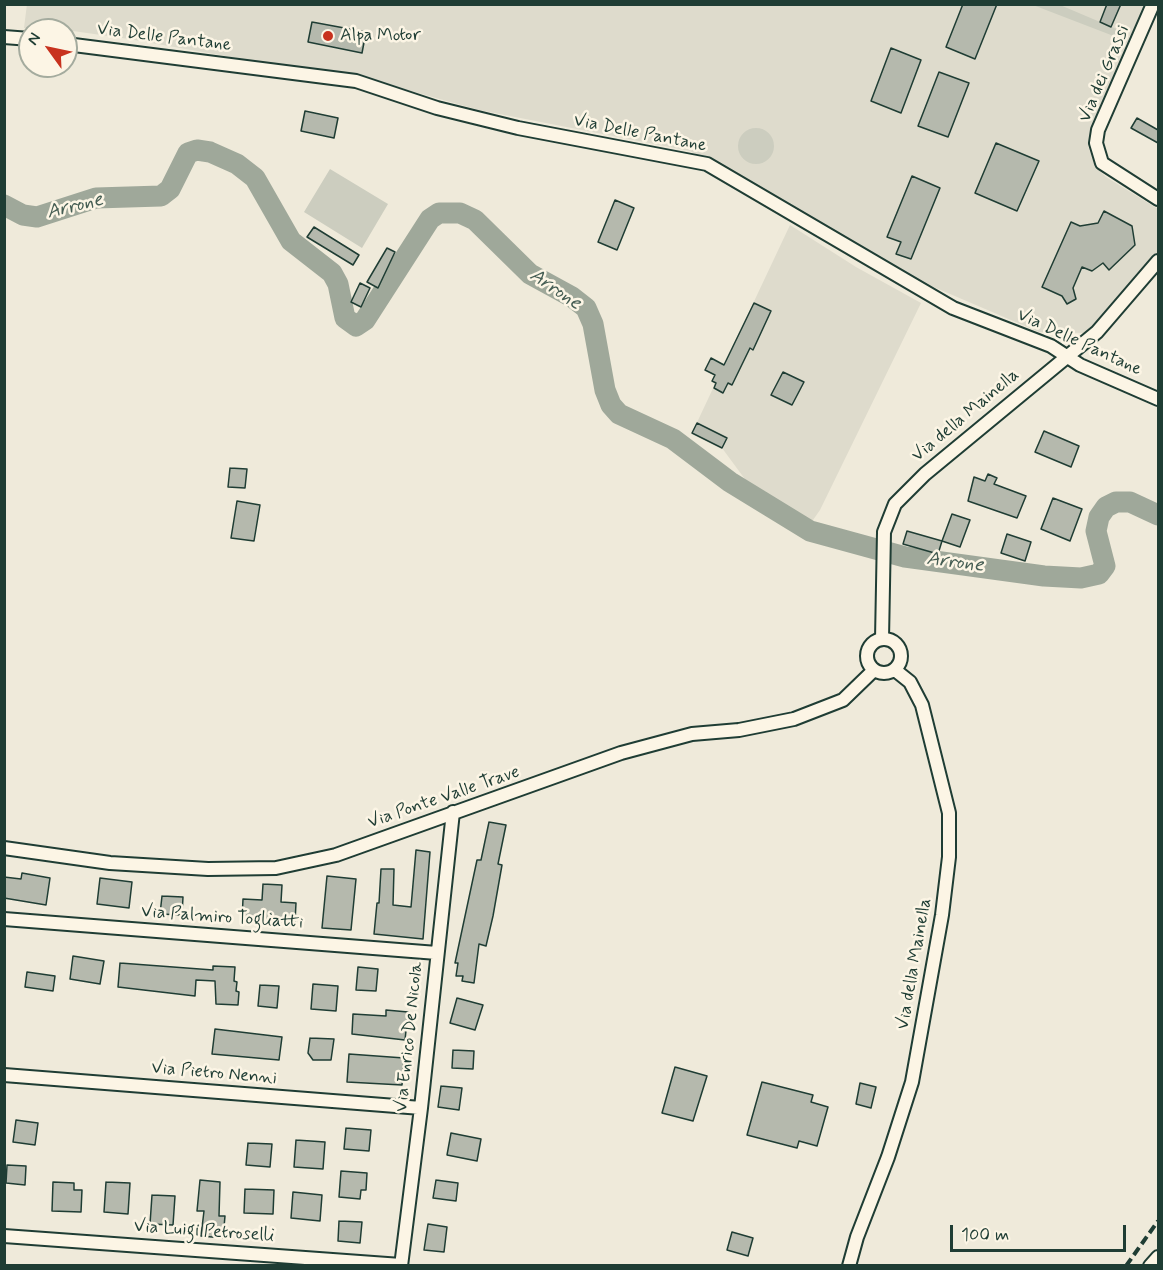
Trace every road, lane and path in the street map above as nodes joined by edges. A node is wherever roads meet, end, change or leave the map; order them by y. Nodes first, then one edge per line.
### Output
1 (1153, 4) edge
2 (78, 46) edge
3 (1158, 199) edge
4 (1158, 261) edge
5 (1065, 357) junction
6 (1158, 399) edge
7 (882, 639) junction
8 (874, 670) junction
9 (895, 670) junction
10 (453, 812) junction
11 (4, 849) edge
12 (4, 919) edge
13 (437, 953) junction
14 (4, 1075) edge
15 (421, 1108) junction
16 (4, 1236) edge
17 (1158, 1257) edge
18 (401, 1265) edge
19 (849, 1266) edge
20 (1150, 1266) edge

1 - 3 street, Via dei Grassi
2 - 5 street, Via Delle Pantane
4 - 5 street, Via della Mainella
5 - 6 street, Via Delle Pantane
5 - 7 street, Via della Mainella
7 - 8 street
7 - 9 street
8 - 9 street
8 - 10 street, Via Ponte Valle Trave
9 - 19 street, Via della Mainella
10 - 11 street, Via Ponte Valle Trave
10 - 13 street, Via Enrico De Nicola
12 - 13 street, Via Palmiro Togliatti
13 - 15 street, Via Enrico De Nicola
14 - 15 street, Via Pietro Nenni
15 - 18 street, Via Enrico De Nicola
16 - 18 street, Via Luigi Petroselli
17 - 20 street

